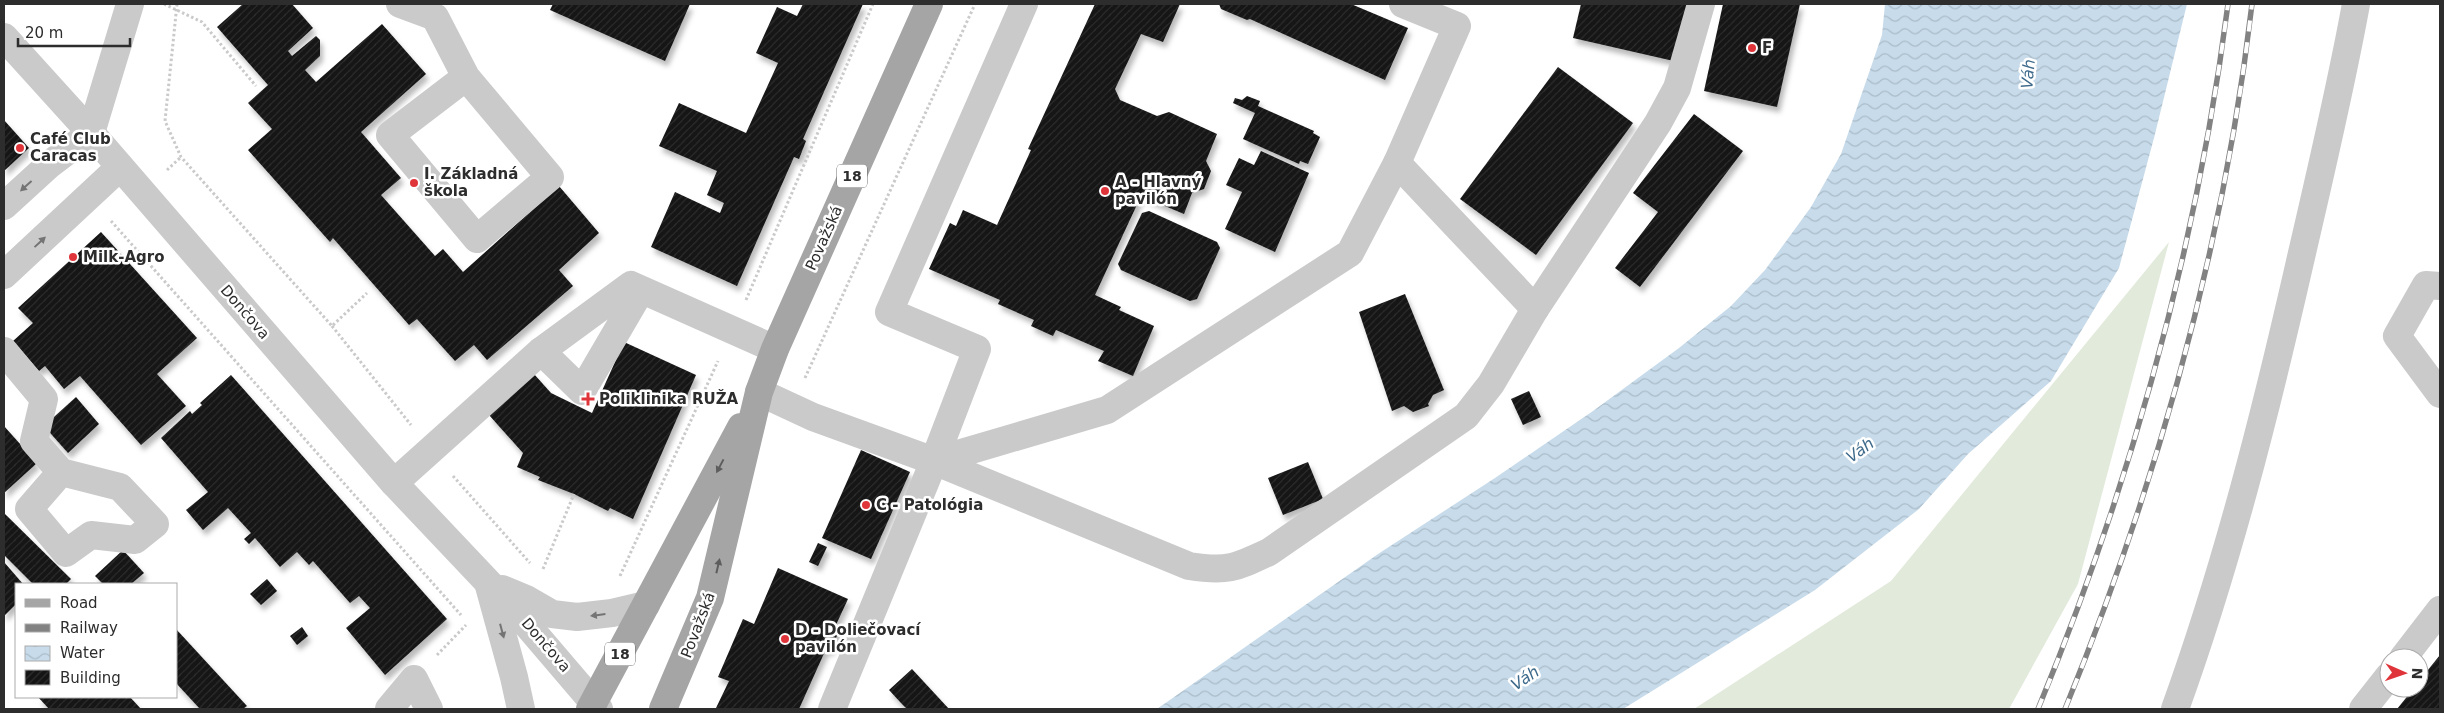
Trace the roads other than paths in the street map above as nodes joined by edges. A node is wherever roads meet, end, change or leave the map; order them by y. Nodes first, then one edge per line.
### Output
1 (130, 4) edge
2 (400, 4) edge
3 (929, 4) edge
4 (1024, 4) edge
5 (1404, 4) edge
6 (1701, 4) edge
7 (2356, 4) edge
8 (4, 37) edge
9 (466, 77) junction
10 (91, 133) junction
11 (1397, 163) junction
12 (120, 167) junction
13 (4, 206) edge
14 (4, 275) edge
15 (2440, 286) edge
16 (640, 290) junction
17 (1534, 309) junction
18 (775, 349) junction
19 (4, 351) edge
20 (541, 351) junction
21 (759, 392) junction
22 (2440, 394) edge
23 (934, 461) junction
24 (62, 472) dead end
25 (394, 483) junction
26 (489, 584) junction
27 (646, 605) junction
28 (2440, 610) edge
29 (2411, 648) edge
30 (2379, 689) edge
31 (595, 707) edge
32 (389, 709) edge
33 (429, 709) edge
34 (521, 709) edge
35 (663, 709) edge
36 (832, 709) edge
37 (2175, 709) edge
38 (2363, 709) edge

1 - 10 street
2 - 9 street
3 - 18 main road, Považská / 18
4 - 23 street
5 - 11 street
6 - 17 street
7 - 37 street
8 - 10 street, Dončova
9 - 9 street
10 - 12 street, Dončova
10 -> 13 street
11 - 17 street
11 - 23 street
14 -> 12 street
12 - 25 street, Dončova
15 - 22 street
16 - 18 street
16 - 20 street
16 - 20 street
17 - 23 street
18 - 21 main road, Považská / 18
19 - 24 street
20 - 25 street
21 - 23 street
21 -> 27 main road, Považská / 18
35 -> 21 main road, Považská / 18
23 - 36 street
25 - 26 street, Dončova
27 -> 26 street, Dončova
26 - 31 street, Dončova
26 -> 34 street
27 - 31 main road, Považská / 18
28 - 29 street
30 - 38 street
32 - 33 street

